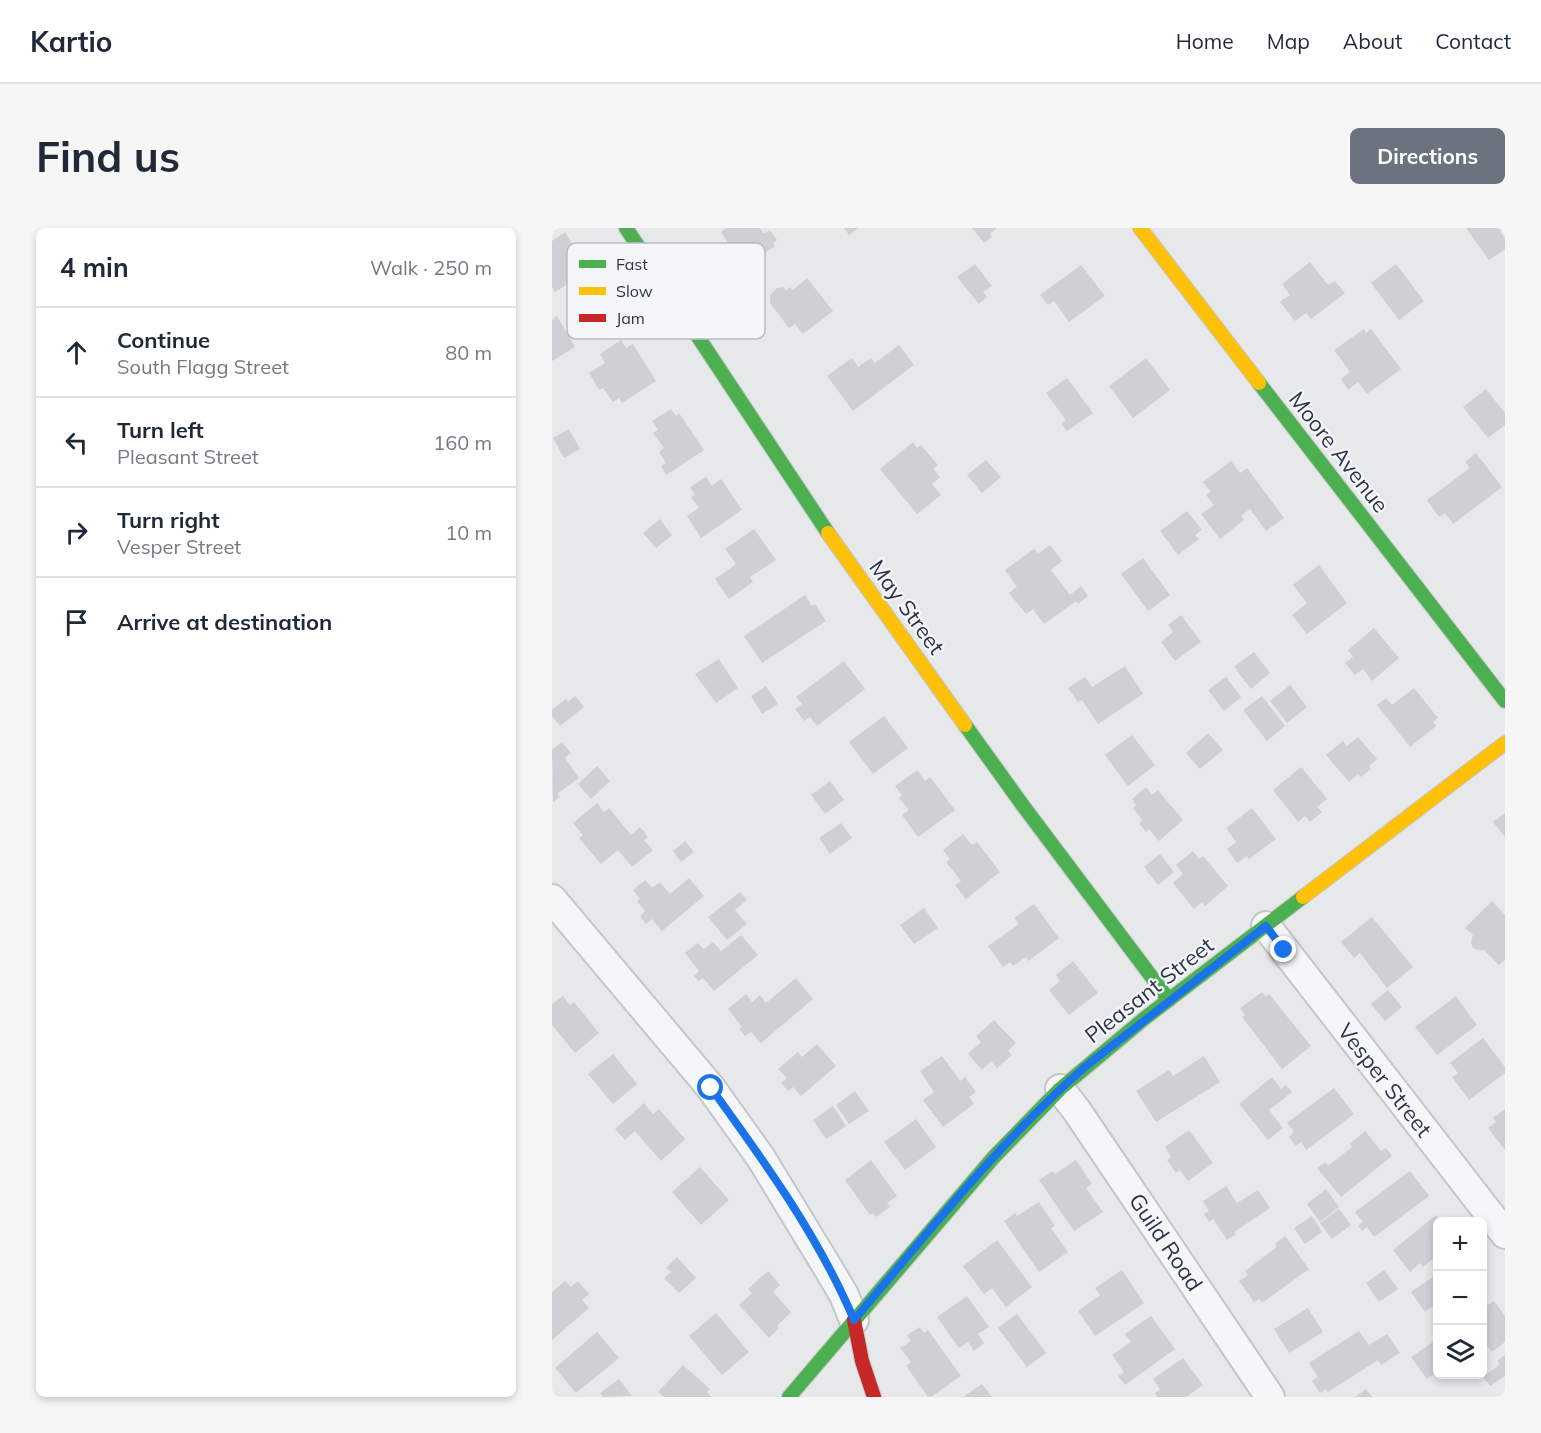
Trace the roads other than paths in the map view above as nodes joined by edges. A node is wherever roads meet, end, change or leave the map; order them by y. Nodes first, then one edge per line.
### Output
1 (626, 228) edge
2 (1140, 228) edge
3 (636, 243) edge
4 (700, 339) edge
5 (1505, 701) edge
6 (1505, 742) edge
7 (552, 899) edge
8 (1266, 926) junction
9 (1169, 1000) junction
10 (1060, 1089) junction
11 (1505, 1234) edge
12 (854, 1320) junction
13 (789, 1397) edge
14 (874, 1397) edge
15 (1270, 1397) edge

1 - 3 street, May Street
2 - 5 street, Moore Avenue
4 - 9 street, May Street
6 - 8 street, Pleasant Street
7 - 12 street
8 - 9 street, Pleasant Street
8 - 11 street, Vesper Street
9 - 10 street, Pleasant Street
10 - 12 street, Pleasant Street
10 - 15 street, Guild Road
12 - 13 street, Pleasant Street
12 - 14 street

